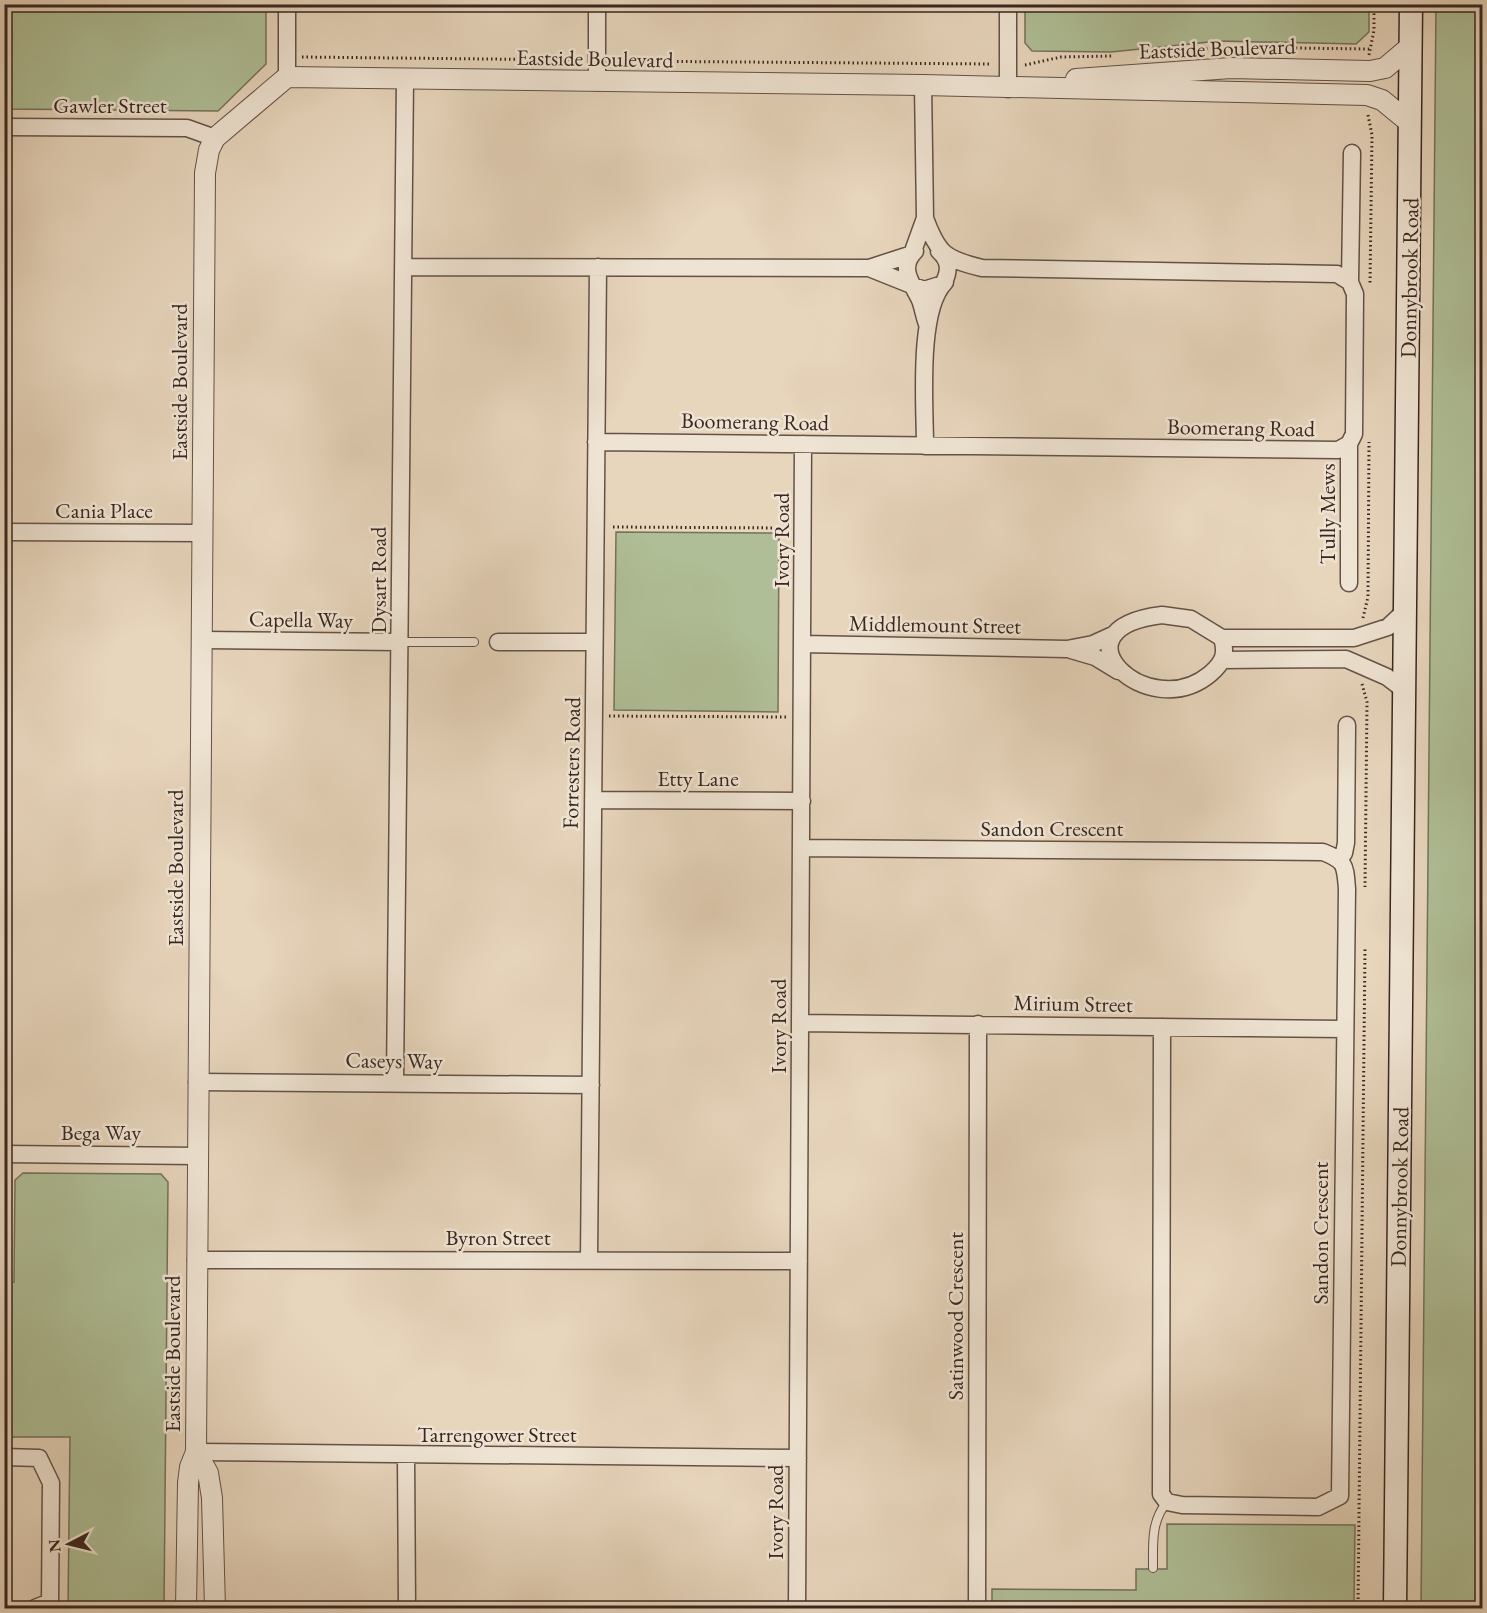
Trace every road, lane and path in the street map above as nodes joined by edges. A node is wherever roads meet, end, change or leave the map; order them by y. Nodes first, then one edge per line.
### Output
1 (287, 4) edge
2 (597, 4) edge
3 (1008, 4) edge
4 (1374, 4) edge
5 (1411, 4) edge
6 (1411, 46) junction
7 (1369, 49) junction
8 (1180, 52) dead end
9 (1119, 56) dead end
10 (287, 57) junction
11 (597, 61) junction
12 (1008, 64) junction
13 (1368, 71) junction
14 (287, 77) junction
15 (405, 78) junction
16 (597, 82) junction
17 (923, 85) junction
18 (1013, 89) junction
19 (1367, 95) junction
20 (1410, 123) junction
21 (4, 128) edge
22 (215, 138) junction
23 (1352, 153) dead end
24 (925, 218) junction
25 (912, 254) junction
26 (942, 254) junction
27 (403, 267) junction
28 (598, 267) junction
29 (869, 268) junction
30 (982, 268) junction
31 (1350, 282) junction
32 (912, 283) junction
33 (943, 284) junction
34 (1370, 289) dead end
35 (927, 324) junction
36 (1369, 431) dead end
37 (596, 442) junction
38 (803, 444) junction
39 (1349, 444) junction
40 (925, 446) junction
41 (596, 527) junction
42 (803, 528) junction
43 (4, 532) edge
44 (202, 533) junction
45 (1406, 552) junction
46 (1349, 583) dead end
47 (1405, 611) junction
48 (1115, 634) junction
49 (1361, 636) junction
50 (1222, 638) junction
51 (201, 640) junction
52 (400, 642) junction
53 (474, 642) dead end
54 (498, 642) dead end
55 (594, 642) junction
56 (803, 644) junction
57 (1067, 649) junction
58 (1223, 660) junction
59 (1363, 664) junction
60 (1118, 671) junction
61 (1404, 690) junction
62 (594, 715) junction
63 (803, 717) junction
64 (1347, 725) dead end
65 (1403, 765) junction
66 (593, 800) junction
67 (802, 801) junction
68 (802, 848) junction
69 (1340, 858) junction
70 (1365, 892) dead end
71 (1365, 939) dead end
72 (801, 1023) junction
73 (978, 1024) junction
74 (1162, 1027) junction
75 (1344, 1029) junction
76 (197, 1082) junction
77 (395, 1082) junction
78 (591, 1085) junction
79 (4, 1154) edge
80 (197, 1156) junction
81 (589, 1259) junction
82 (196, 1260) junction
83 (800, 1261) junction
84 (196, 1452) junction
85 (406, 1455) junction
86 (4, 1457) edge
87 (798, 1458) junction
88 (1167, 1502) junction
89 (1153, 1568) dead end
90 (1393, 1607) edge
91 (35, 1608) edge
92 (186, 1608) edge
93 (214, 1608) edge
94 (407, 1608) edge
95 (797, 1608) edge
96 (976, 1608) edge
97 (1358, 1608) edge

1 - 10 street
2 - 11 street
3 - 12 street
4 - 7 path
5 - 6 main road, Donnybrook Road
6 - 13 street, Eastside Boulevard
6 - 20 main road, Donnybrook Road
7 - 8 path
7 - 13 path
9 - 12 path
10 - 11 path
10 - 14 street
11 - 12 path
11 - 16 street
12 - 18 street
13 - 18 street, Eastside Boulevard
14 - 15 street, Eastside Boulevard
14 - 22 street
15 - 16 street, Eastside Boulevard
15 - 27 street, Dysart Road
16 - 17 street, Eastside Boulevard
17 - 18 street, Eastside Boulevard
17 - 24 street
18 - 19 street, Eastside Boulevard
19 - 20 street, Eastside Boulevard
19 - 34 path
20 - 45 main road, Donnybrook Road
21 - 22 street, Gawler Street
22 - 44 street, Eastside Boulevard
23 - 31 street
24 - 25 street
24 - 26 street
25 - 26 street
25 - 29 street
25 - 32 street
26 - 30 street
26 - 33 street
27 - 28 street
27 - 52 street, Dysart Road
28 - 29 street
28 - 37 street, Forresters Road
29 - 32 street
30 - 31 street
30 - 33 street
31 - 39 street
32 - 33 street
32 - 35 street
33 - 35 street
35 - 40 street
36 - 49 path
37 - 38 street, Boomerang Road
37 - 41 street, Forresters Road
38 - 40 street, Boomerang Road
38 - 42 street, Ivory Road
39 - 40 street, Boomerang Road
39 - 46 street, Tully Mews
41 - 42 path
41 - 55 street, Forresters Road
42 - 56 street, Ivory Road
43 - 44 street, Cania Place
44 - 51 street, Eastside Boulevard
45 - 47 main road, Donnybrook Road
45 - 65 main road, Donnybrook Road
47 - 49 street
47 - 61 main road, Donnybrook Road
48 - 50 street
48 - 57 street, Middlemount Street
48 - 60 street
49 - 50 street
50 - 58 street
51 - 52 street, Capella Way
51 - 76 street, Eastside Boulevard
52 - 53 lane
52 - 77 street, Dysart Road
54 - 55 street
55 - 62 street, Forresters Road
56 - 57 street, Middlemount Street
56 - 63 street, Ivory Road
57 - 60 street, Middlemount Street
58 - 59 street
58 - 60 street
59 - 61 street
59 - 70 path
61 - 65 main road, Donnybrook Road
62 - 63 path
62 - 66 street, Forresters Road
63 - 67 street, Ivory Road
64 - 69 street
65 - 90 main road, Donnybrook Road
66 - 67 street, Etty Lane
66 - 78 street, Forresters Road
67 - 68 street, Ivory Road
68 - 69 street, Sandon Crescent
68 - 72 street, Ivory Road
69 - 75 street, Sandon Crescent
71 - 97 path
72 - 73 street, Mirium Street
72 - 83 street, Ivory Road
73 - 74 street, Mirium Street
73 - 96 street, Satinwood Crescent
74 - 75 street, Mirium Street
74 - 88 street
75 - 88 street, Sandon Crescent
76 - 77 street, Caseys Way
76 - 80 street, Eastside Boulevard
77 - 78 street, Caseys Way
78 - 81 street, Forresters Road
79 - 80 street, Bega Way
80 - 82 street, Eastside Boulevard
81 - 82 street, Byron Street
81 - 83 street, Byron Street
82 - 84 street, Eastside Boulevard
83 - 87 street, Ivory Road
84 - 85 street, Tarrengower Street
84 - 92 street, Eastside Boulevard
84 - 93 street, Eastside Boulevard
85 - 87 street, Tarrengower Street
85 - 94 street
86 - 91 street
87 - 95 street, Ivory Road
88 - 89 lane

